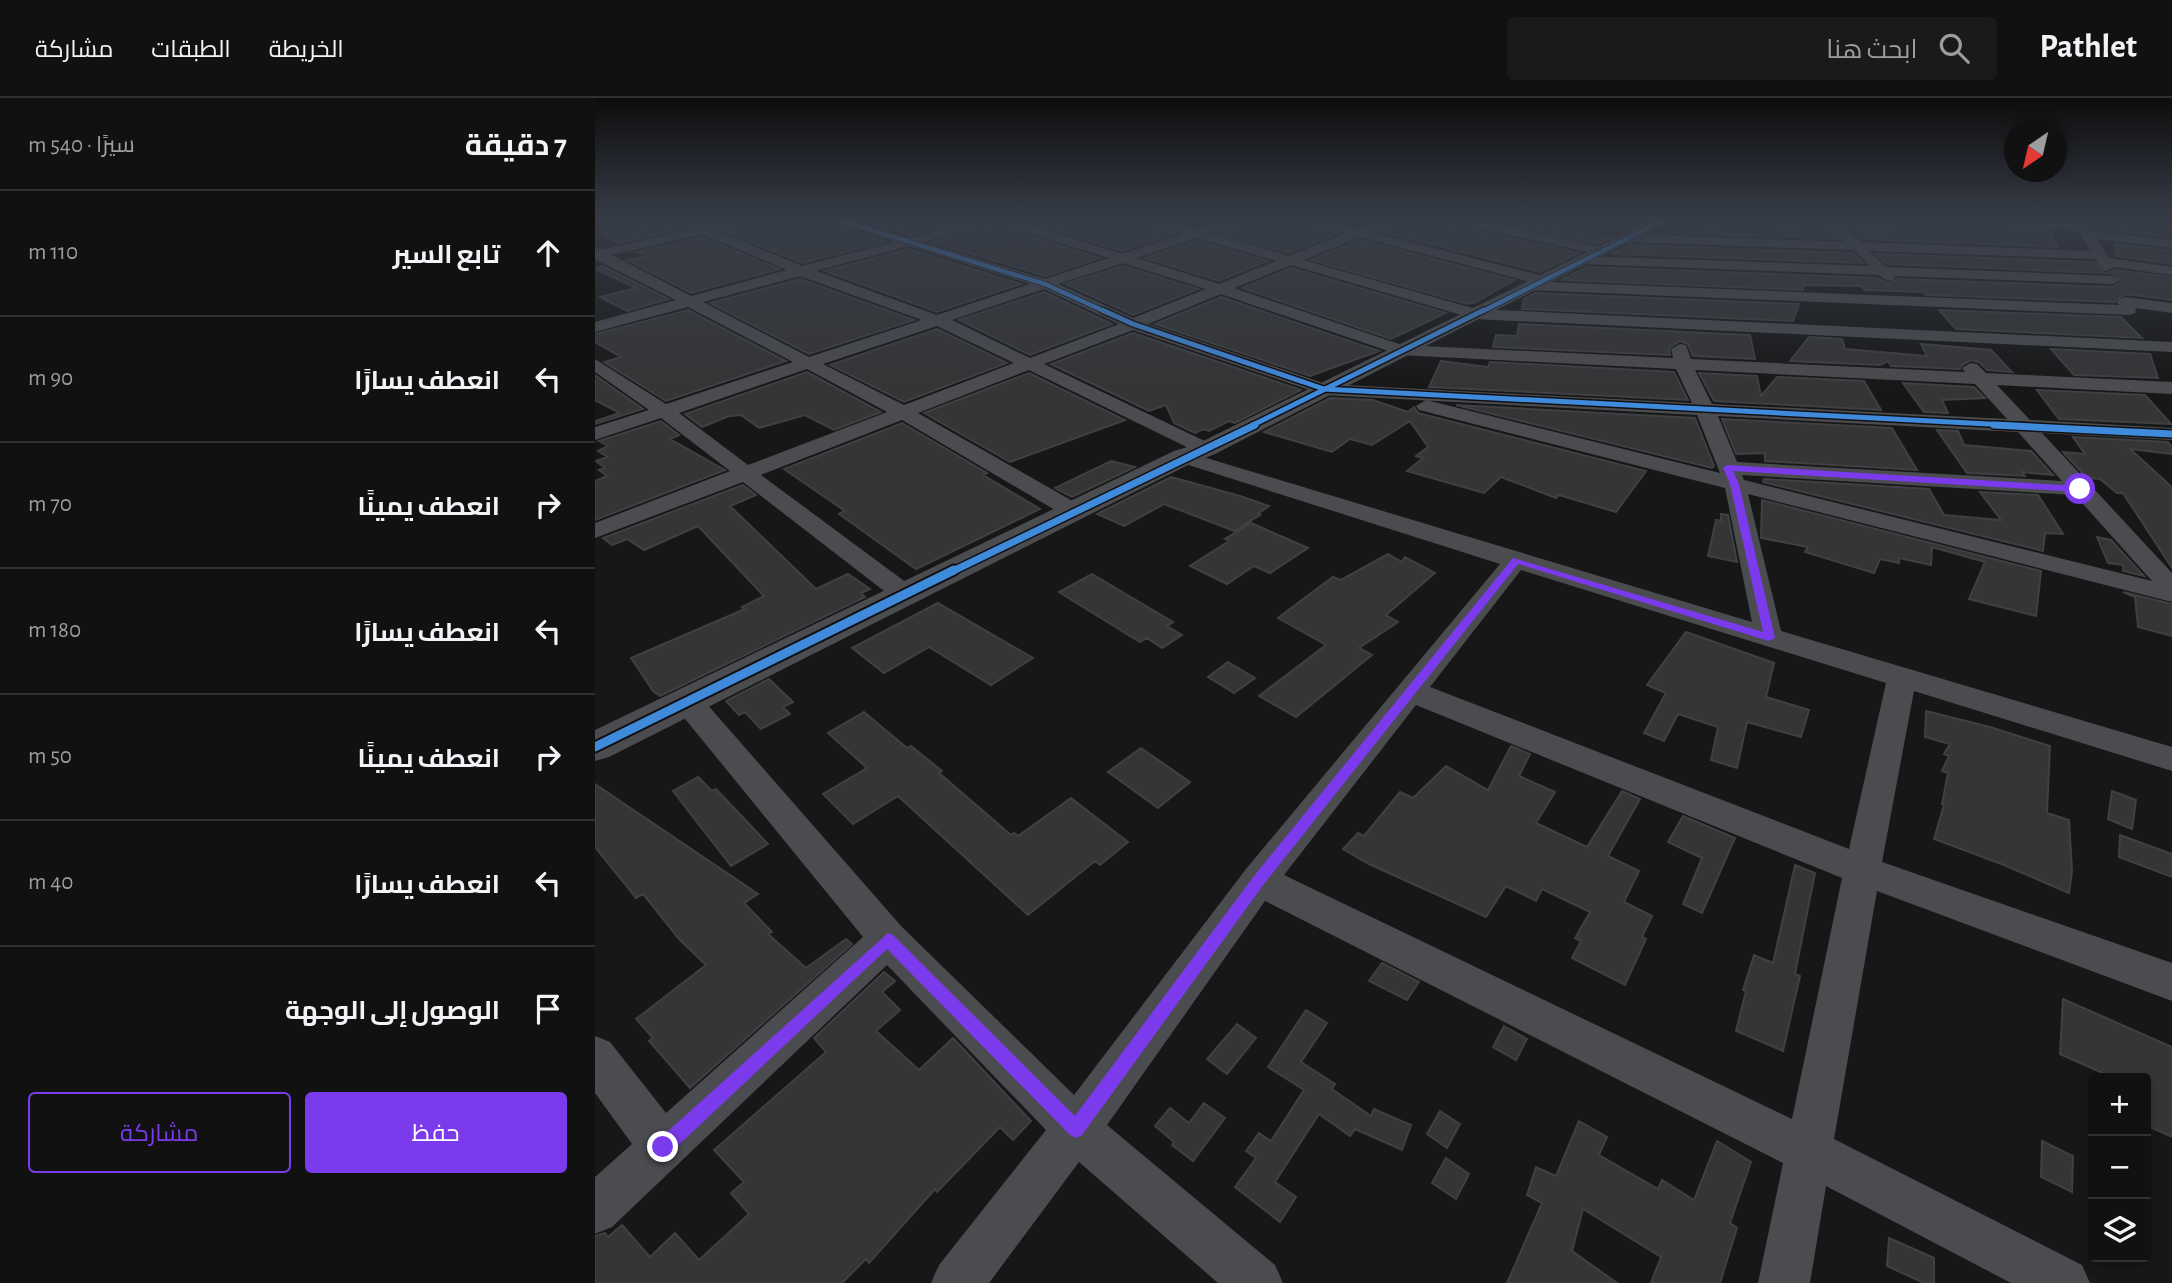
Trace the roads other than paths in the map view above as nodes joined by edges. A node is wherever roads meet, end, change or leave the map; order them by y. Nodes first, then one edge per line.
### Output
1 (638, 275) edge
2 (785, 275) edge
3 (813, 275) edge
4 (1014, 275) edge
5 (1074, 275) edge
6 (1177, 275) edge
7 (1253, 275) edge
8 (1346, 275) edge
9 (1509, 275) edge
10 (1551, 275) edge
11 (1886, 275) edge
12 (1978, 275) edge
13 (2111, 275) edge
14 (2113, 280) junction
15 (1536, 283) junction
16 (1045, 285) junction
17 (1221, 289) junction
18 (1911, 301) junction
19 (688, 302) junction
20 (2172, 308) edge
21 (1475, 314) junction
22 (940, 321) junction
23 (2137, 322) junction
24 (1133, 324) junction
25 (1674, 324) junction
26 (595, 327) edge
27 (1943, 337) junction
28 (2172, 346) edge
29 (1400, 350) junction
30 (1683, 363) junction
31 (595, 364) edge
32 (808, 364) junction
33 (1028, 364) junction
34 (1978, 377) junction
35 (2168, 377) edge
36 (1324, 389) junction
37 (1378, 391) junction
38 (1706, 409) junction
39 (664, 411) junction
40 (902, 412) junction
41 (2024, 426) junction
42 (595, 434) edge
43 (2172, 434) edge
44 (1195, 453) junction
45 (746, 474) junction
46 (1731, 476) junction
47 (2080, 489) junction
48 (1075, 512) junction
49 (595, 531) edge
50 (1516, 560) junction
51 (2172, 588) edge
52 (2172, 594) edge
53 (907, 595) junction
54 (1769, 638) junction
55 (1902, 677) junction
56 (1410, 691) junction
57 (688, 702) junction
58 (595, 747) edge
59 (2172, 759) edge
60 (1862, 870) junction
61 (1259, 880) junction
62 (888, 939) junction
63 (2172, 982) edge
64 (595, 1057) edge
65 (1076, 1129) junction
66 (663, 1147) junction
67 (1809, 1152) junction
68 (595, 1210) edge
69 (957, 1283) edge
70 (1257, 1283) edge
71 (1784, 1283) edge
72 (2064, 1283) edge

1 - 19 street
2 - 19 street
3 - 22 street
4 - 16 street
5 - 16 street
6 - 17 street
7 - 17 street
8 - 21 street
9 - 15 street
10 - 15 street
11 - 18 street
12 - 14 street
13 - 14 street
14 - 23 street
15 - 18 street
15 - 21 street
16 - 22 street
16 - 24 street
17 - 24 street
17 - 29 street
18 - 23 street
18 - 27 street
19 - 26 street
19 - 32 street
20 - 23 street
21 - 25 street
21 - 29 street
22 - 32 street
22 - 33 street
23 - 27 street
23 - 28 street
23 - 35 street
24 - 33 street
24 - 36 street
25 - 27 street
25 - 30 street
27 - 34 street
29 - 30 street
29 - 36 street
30 - 34 street
30 - 38 street
31 - 39 street
32 - 39 street
32 - 40 street
33 - 40 street
33 - 44 street
34 - 35 street
34 - 41 street
36 - 37 street
36 - 44 street
37 - 38 street
37 - 46 street
38 - 41 street
38 - 46 street
39 - 42 street
39 - 45 street
40 - 45 street
40 - 48 street
41 - 43 street
41 - 47 street
44 - 48 street
44 - 50 street
45 - 49 street
45 - 53 street
46 - 47 street
46 - 52 street
46 - 54 street
47 - 51 street
48 - 53 street
50 - 54 street
50 - 56 street
53 - 57 street
54 - 55 street
55 - 59 street
55 - 60 street
56 - 60 street
56 - 61 street
57 - 58 street
57 - 62 street
60 - 63 street
60 - 67 street
61 - 65 street
61 - 67 street
62 - 65 street
62 - 66 street
64 - 66 street
65 - 69 street
65 - 70 street
66 - 68 street
67 - 71 street
67 - 72 street

